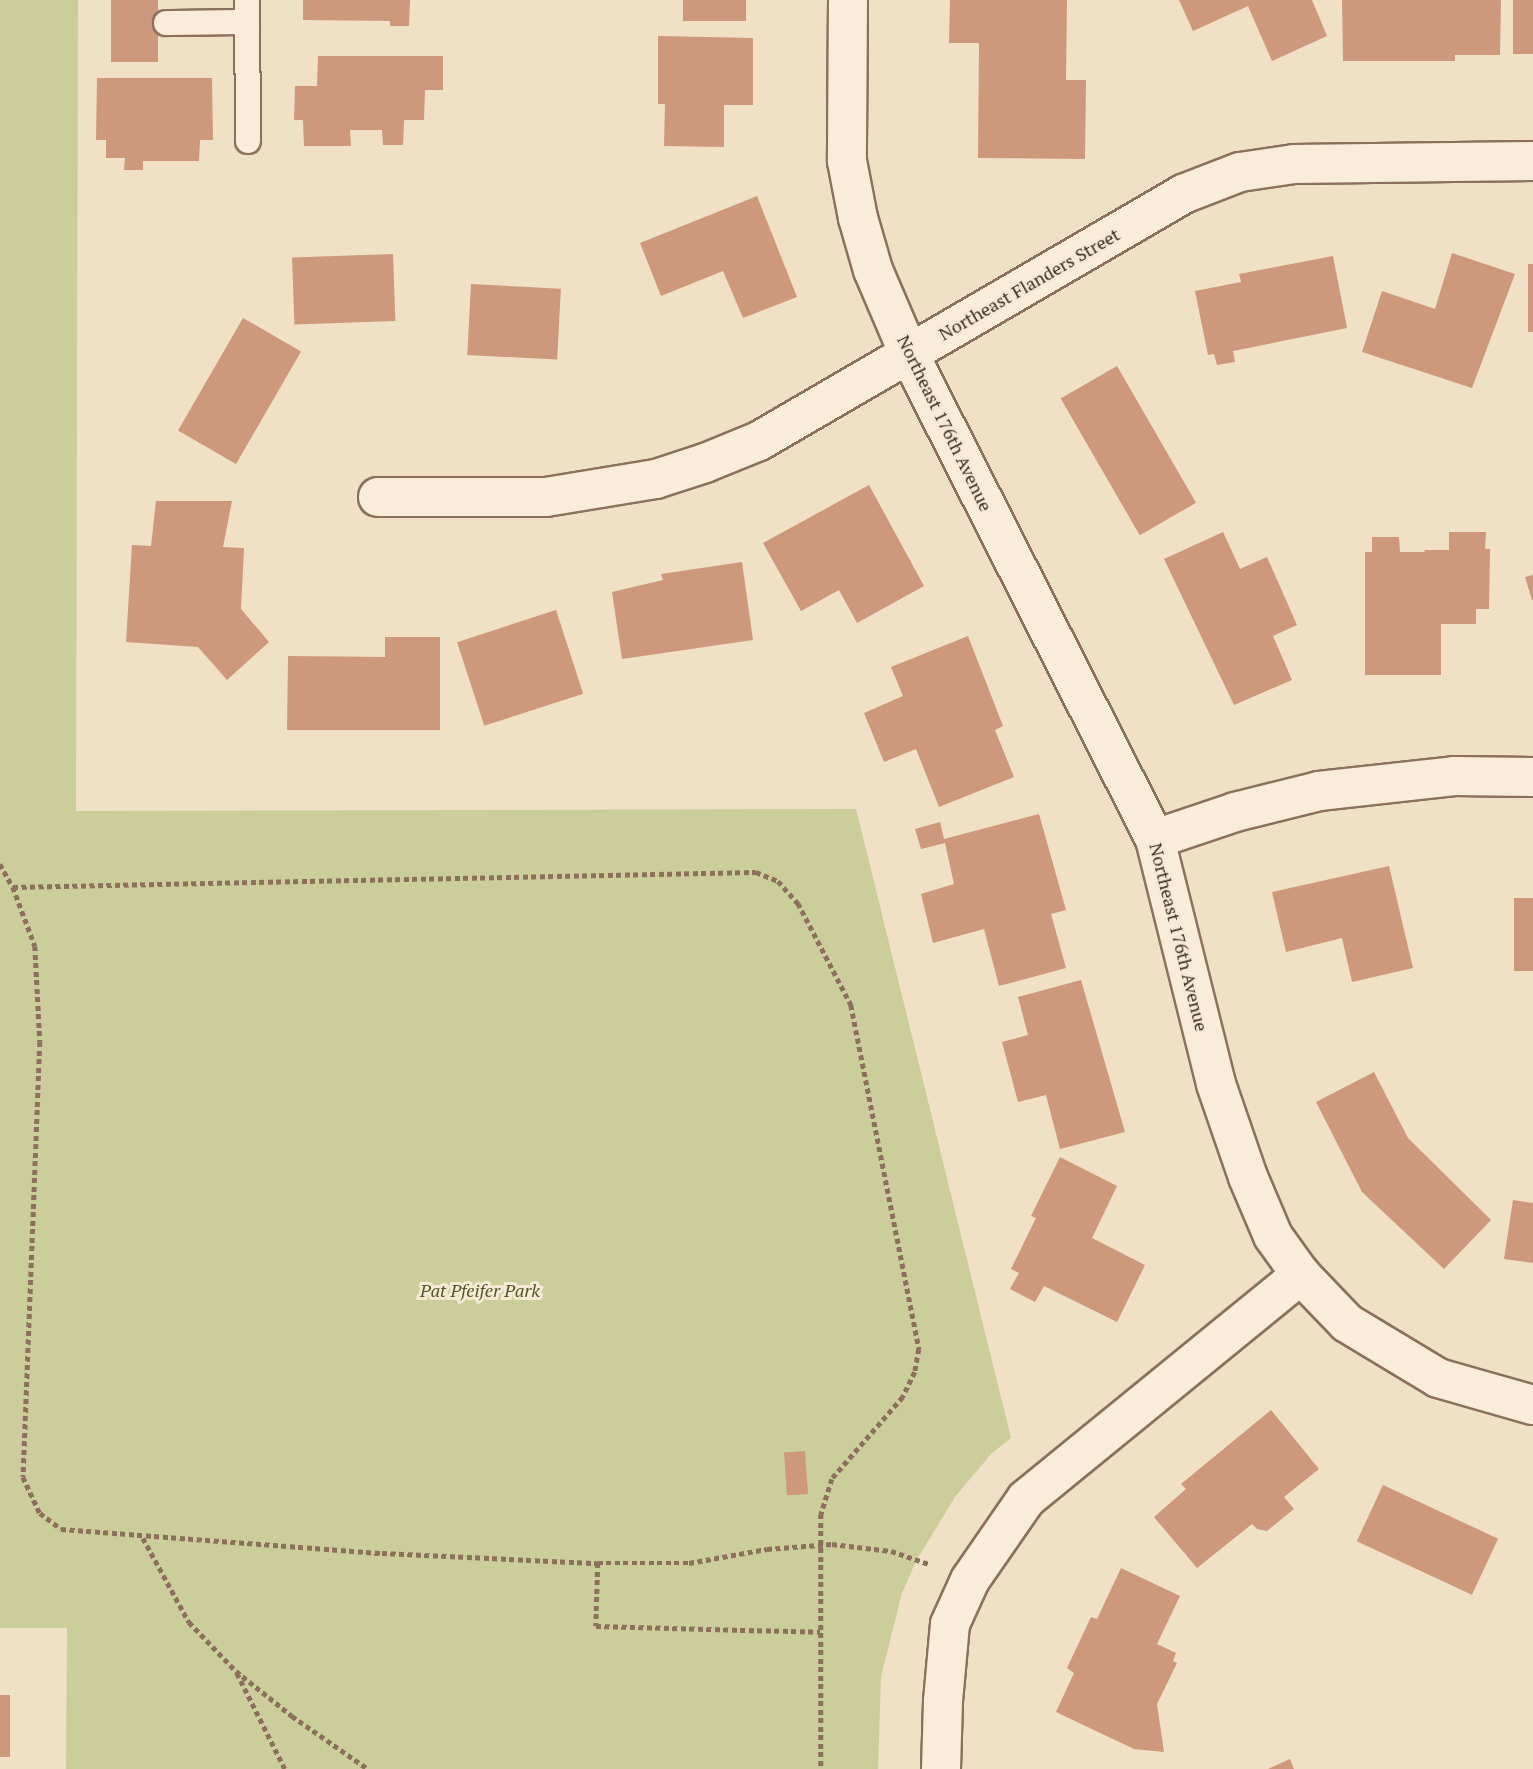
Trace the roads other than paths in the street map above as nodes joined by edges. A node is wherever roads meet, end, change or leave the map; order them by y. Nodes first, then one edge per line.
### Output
1 (848, 0) edge
2 (247, 11) edge
3 (166, 23) dead end
4 (248, 141) dead end
5 (1533, 161) edge
6 (909, 354) junction
7 (378, 497) dead end
8 (1533, 777) edge
9 (1155, 839) junction
10 (1301, 1275) junction
11 (1533, 1405) edge
12 (941, 1769) edge

1 - 6 street, Northeast 176th Avenue
2 - 3 lane
2 - 4 lane
5 - 6 street, Northeast Flanders Street
6 - 7 street, Northeast Flanders Street
6 - 9 street, Northeast 176th Avenue
8 - 9 street
9 - 10 street, Northeast 176th Avenue
10 - 11 street, Northeast 176th Avenue
10 - 12 street

